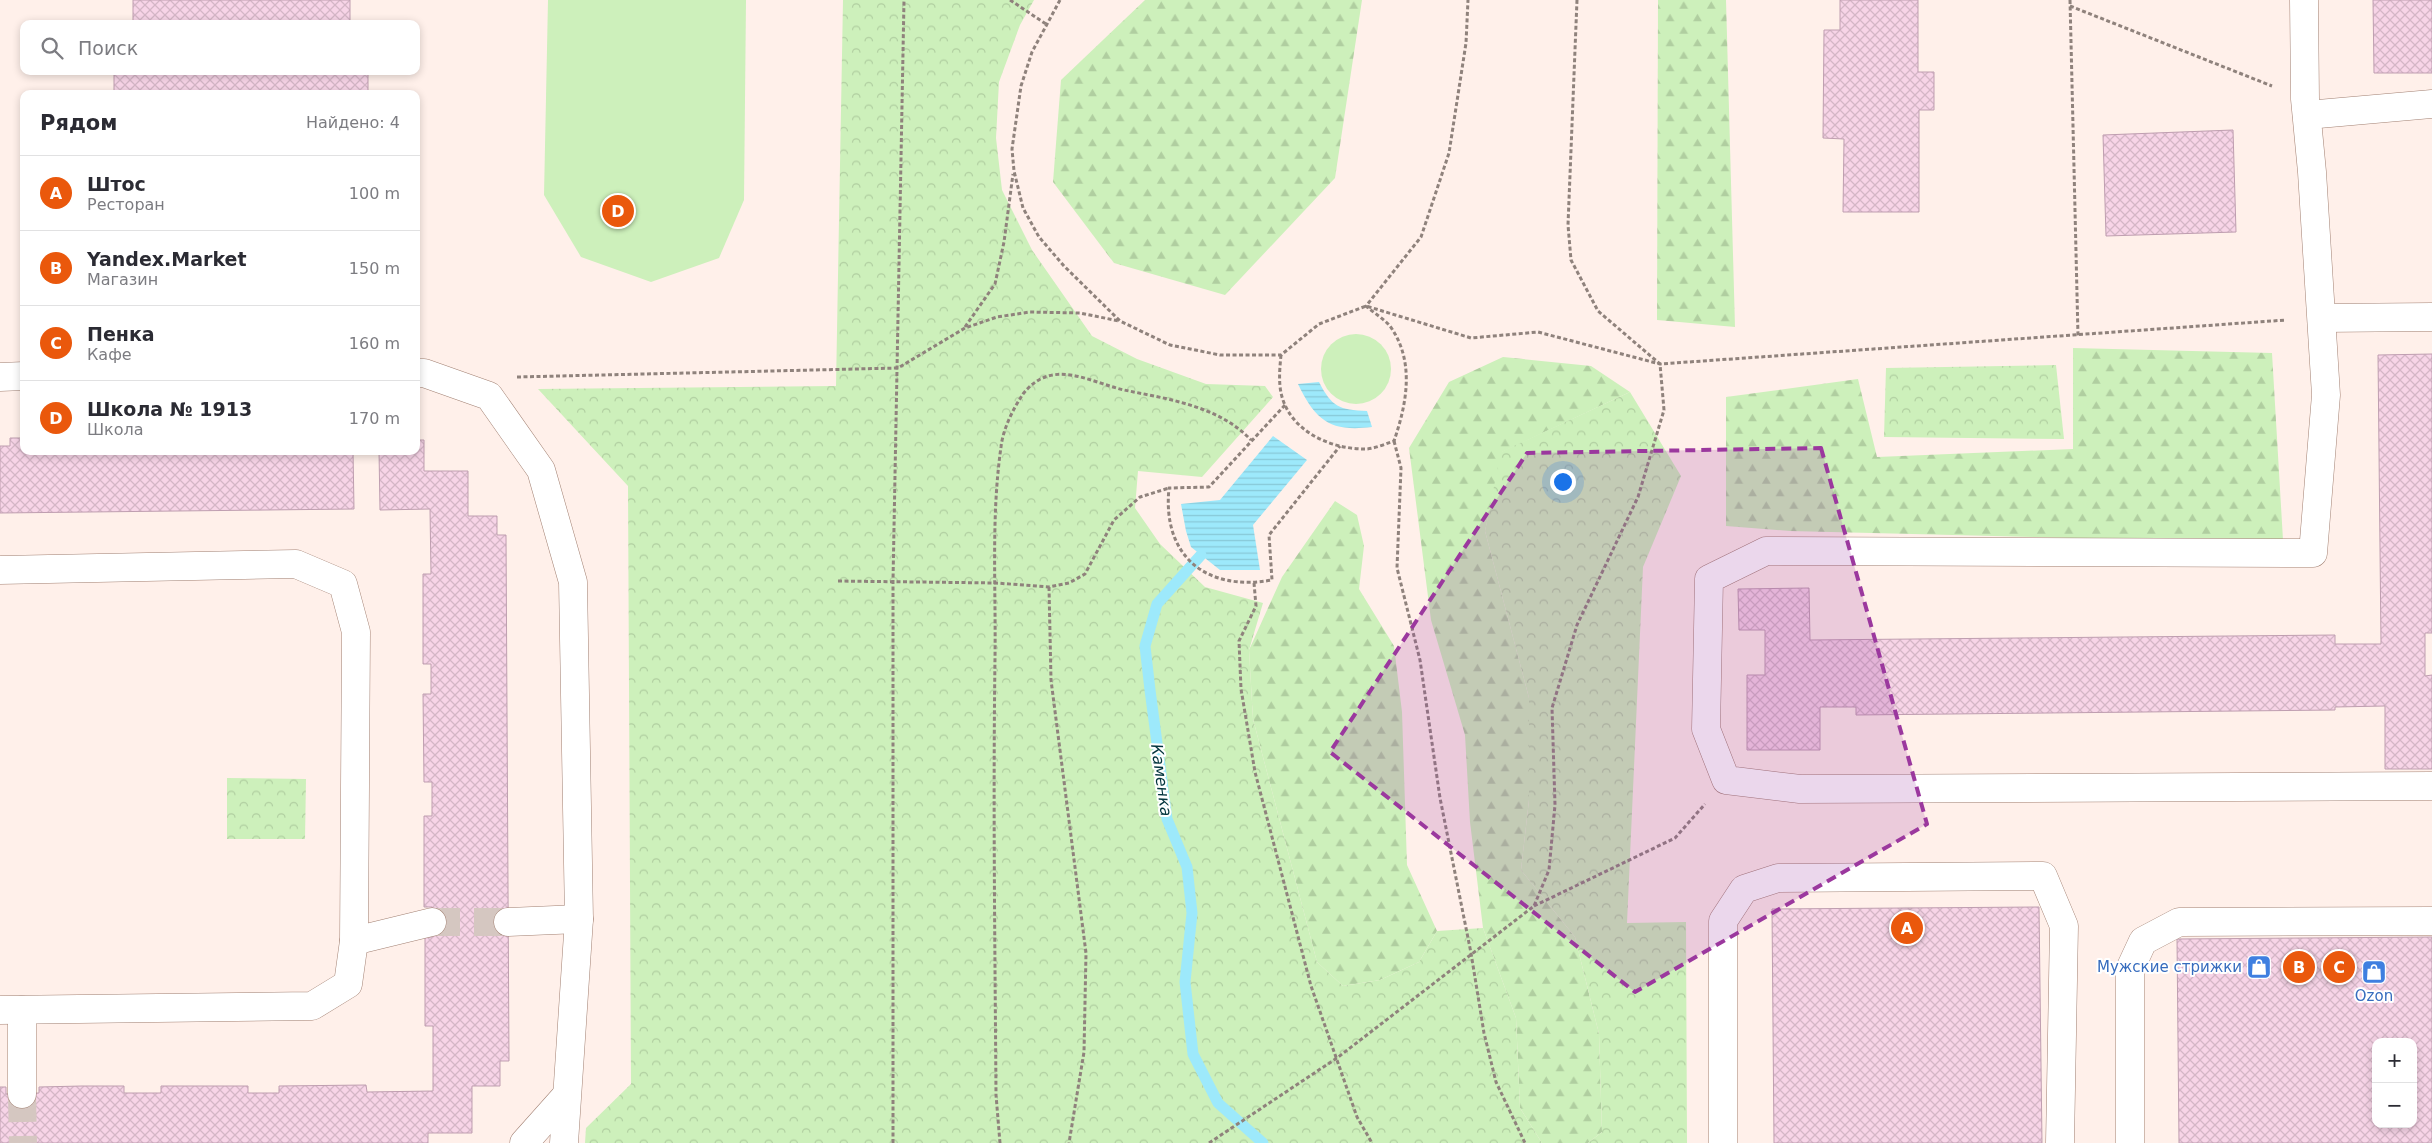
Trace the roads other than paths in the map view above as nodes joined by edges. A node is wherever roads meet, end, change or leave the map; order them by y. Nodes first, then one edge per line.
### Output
1 (2304, 0) edge
2 (2432, 104) edge
3 (2306, 107) junction
4 (2432, 317) edge
5 (2322, 318) junction
6 (420, 374) edge
7 (0, 376) edge
8 (20, 376) edge
9 (0, 570) edge
10 (2432, 786) edge
11 (579, 918) junction
12 (2432, 921) edge
13 (432, 922) tunnel mouth
14 (508, 922) tunnel mouth
15 (354, 941) junction
16 (11, 1010) edge
17 (22, 1094) tunnel mouth
18 (565, 1096) junction
19 (524, 1143) edge
20 (564, 1143) edge
21 (1723, 1143) edge
22 (2060, 1143) edge
23 (2130, 1143) edge

1 - 3 lane
2 - 3 lane
3 - 5 lane
4 - 5 lane
5 - 10 lane
6 - 11 lane
7 - 8 lane
9 - 15 lane
11 - 14 lane
11 - 18 lane
12 - 23 lane
13 - 15 lane
15 - 16 lane
16 - 17 lane
18 - 19 lane
18 - 20 lane
21 - 22 lane

